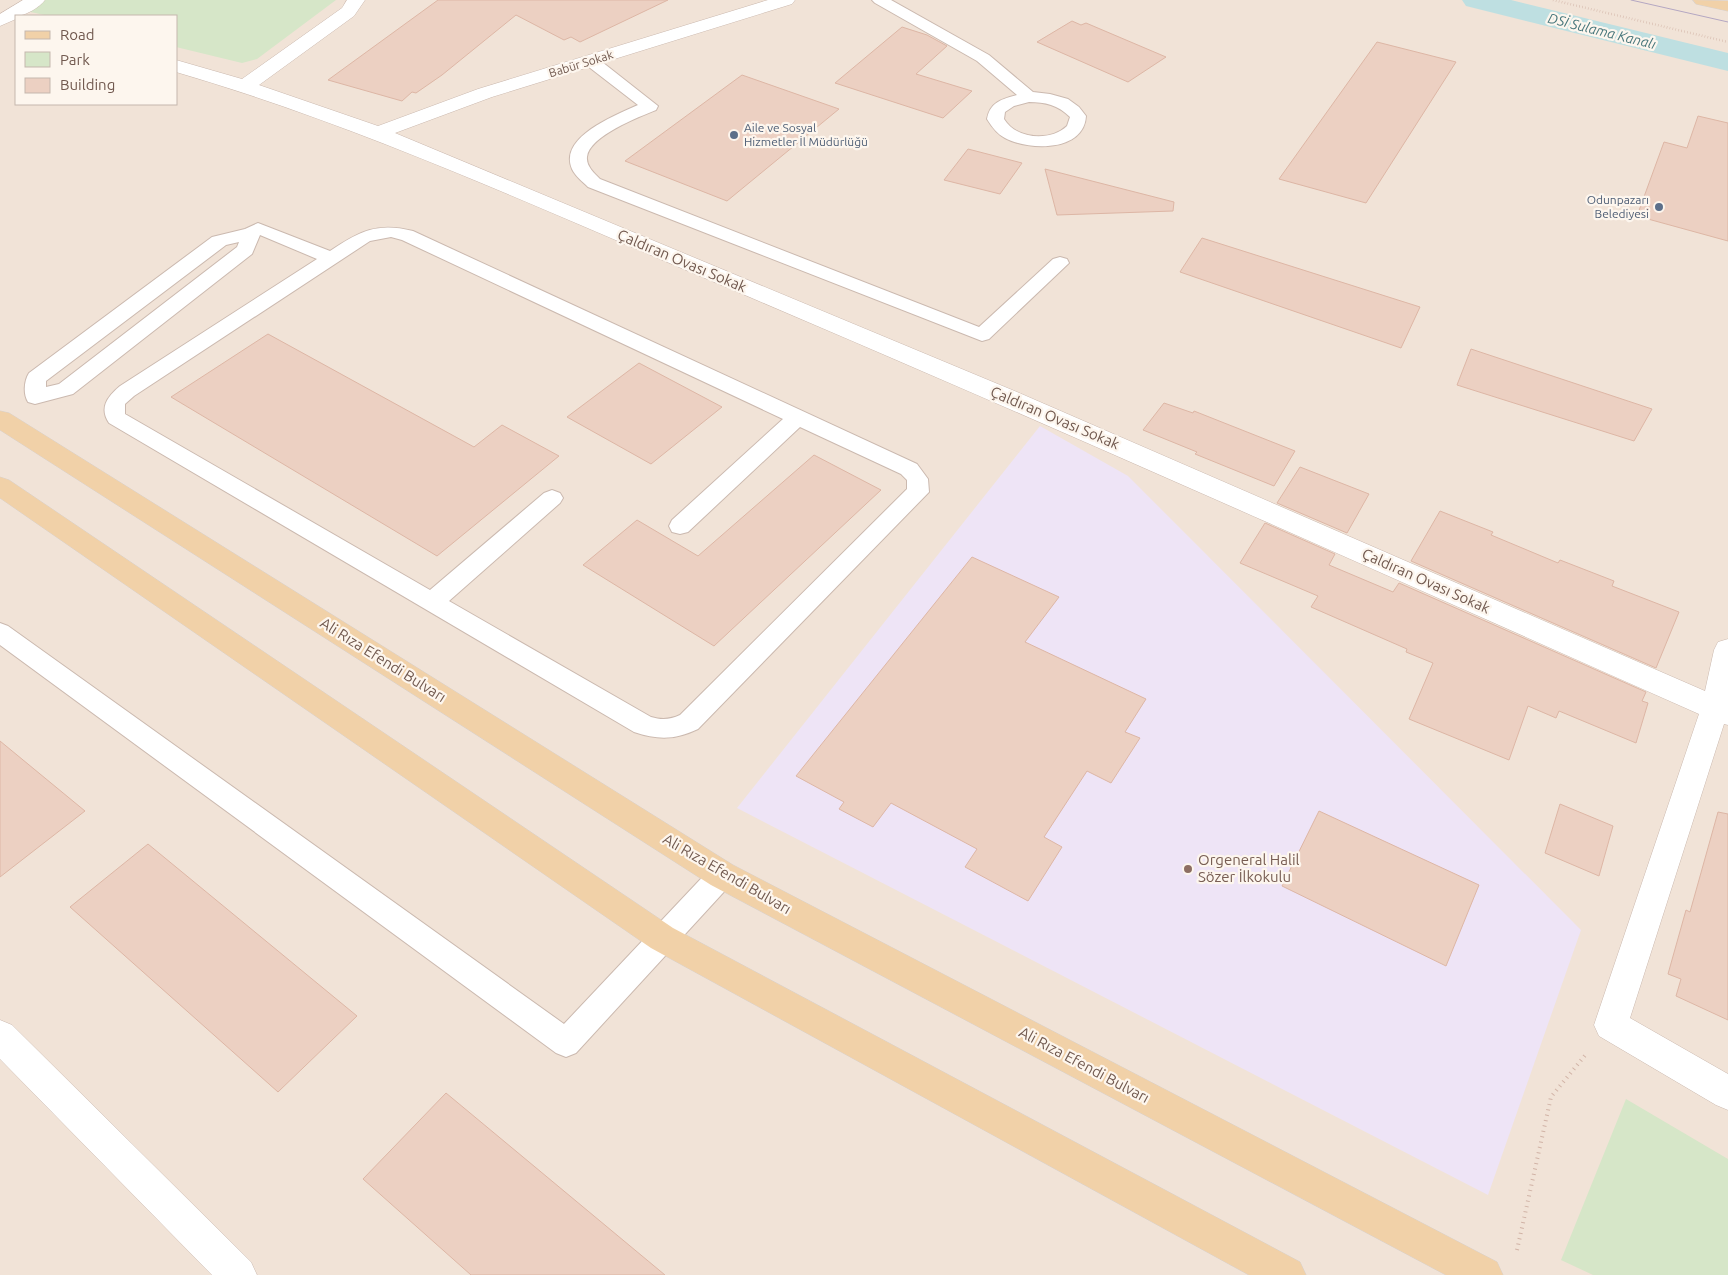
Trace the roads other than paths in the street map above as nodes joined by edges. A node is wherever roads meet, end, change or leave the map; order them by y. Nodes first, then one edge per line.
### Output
1 (36, 0) edge
2 (356, 0) edge
3 (786, 0) edge
4 (880, 0) edge
5 (1702, 0) edge
6 (1728, 6) edge
7 (7, 20) edge
8 (590, 61) junction
9 (178, 67) edge
10 (245, 86) junction
11 (1029, 96) dead end
12 (378, 133) junction
13 (254, 231) junction
14 (331, 258) junction
15 (1060, 263) dead end
16 (798, 417) junction
17 (1, 422) edge
18 (0, 486) edge
19 (552, 498) dead end
20 (680, 526) dead end
21 (432, 602) junction
22 (0, 632) edge
23 (1728, 650) edge
24 (1721, 711) edge
25 (722, 875) junction
26 (662, 938) junction
27 (0, 1036) edge
28 (1728, 1093) edge
29 (238, 1275) edge
30 (1287, 1275) edge
31 (1484, 1275) edge

1 - 7 street
2 - 10 street
3 - 8 street, Babür Sokak
4 - 11 lane
5 - 6 main road
8 - 12 street, Babür Sokak
8 - 15 lane
9 - 10 street, Çaldıran Ovası Sokak
10 - 12 street, Çaldıran Ovası Sokak
12 - 24 street, Çaldıran Ovası Sokak
13 - 13 lane
13 - 14 lane
14 - 16 lane
14 - 21 lane
16 - 20 lane
16 - 21 lane
17 - 25 main road, Ali Rıza Efendi Bulvarı
18 - 26 main road
19 - 21 lane
22 - 26 lane
23 - 24 street
24 - 28 street
25 - 26 lane
25 - 31 main road, Ali Rıza Efendi Bulvarı
26 - 30 main road
27 - 29 street

